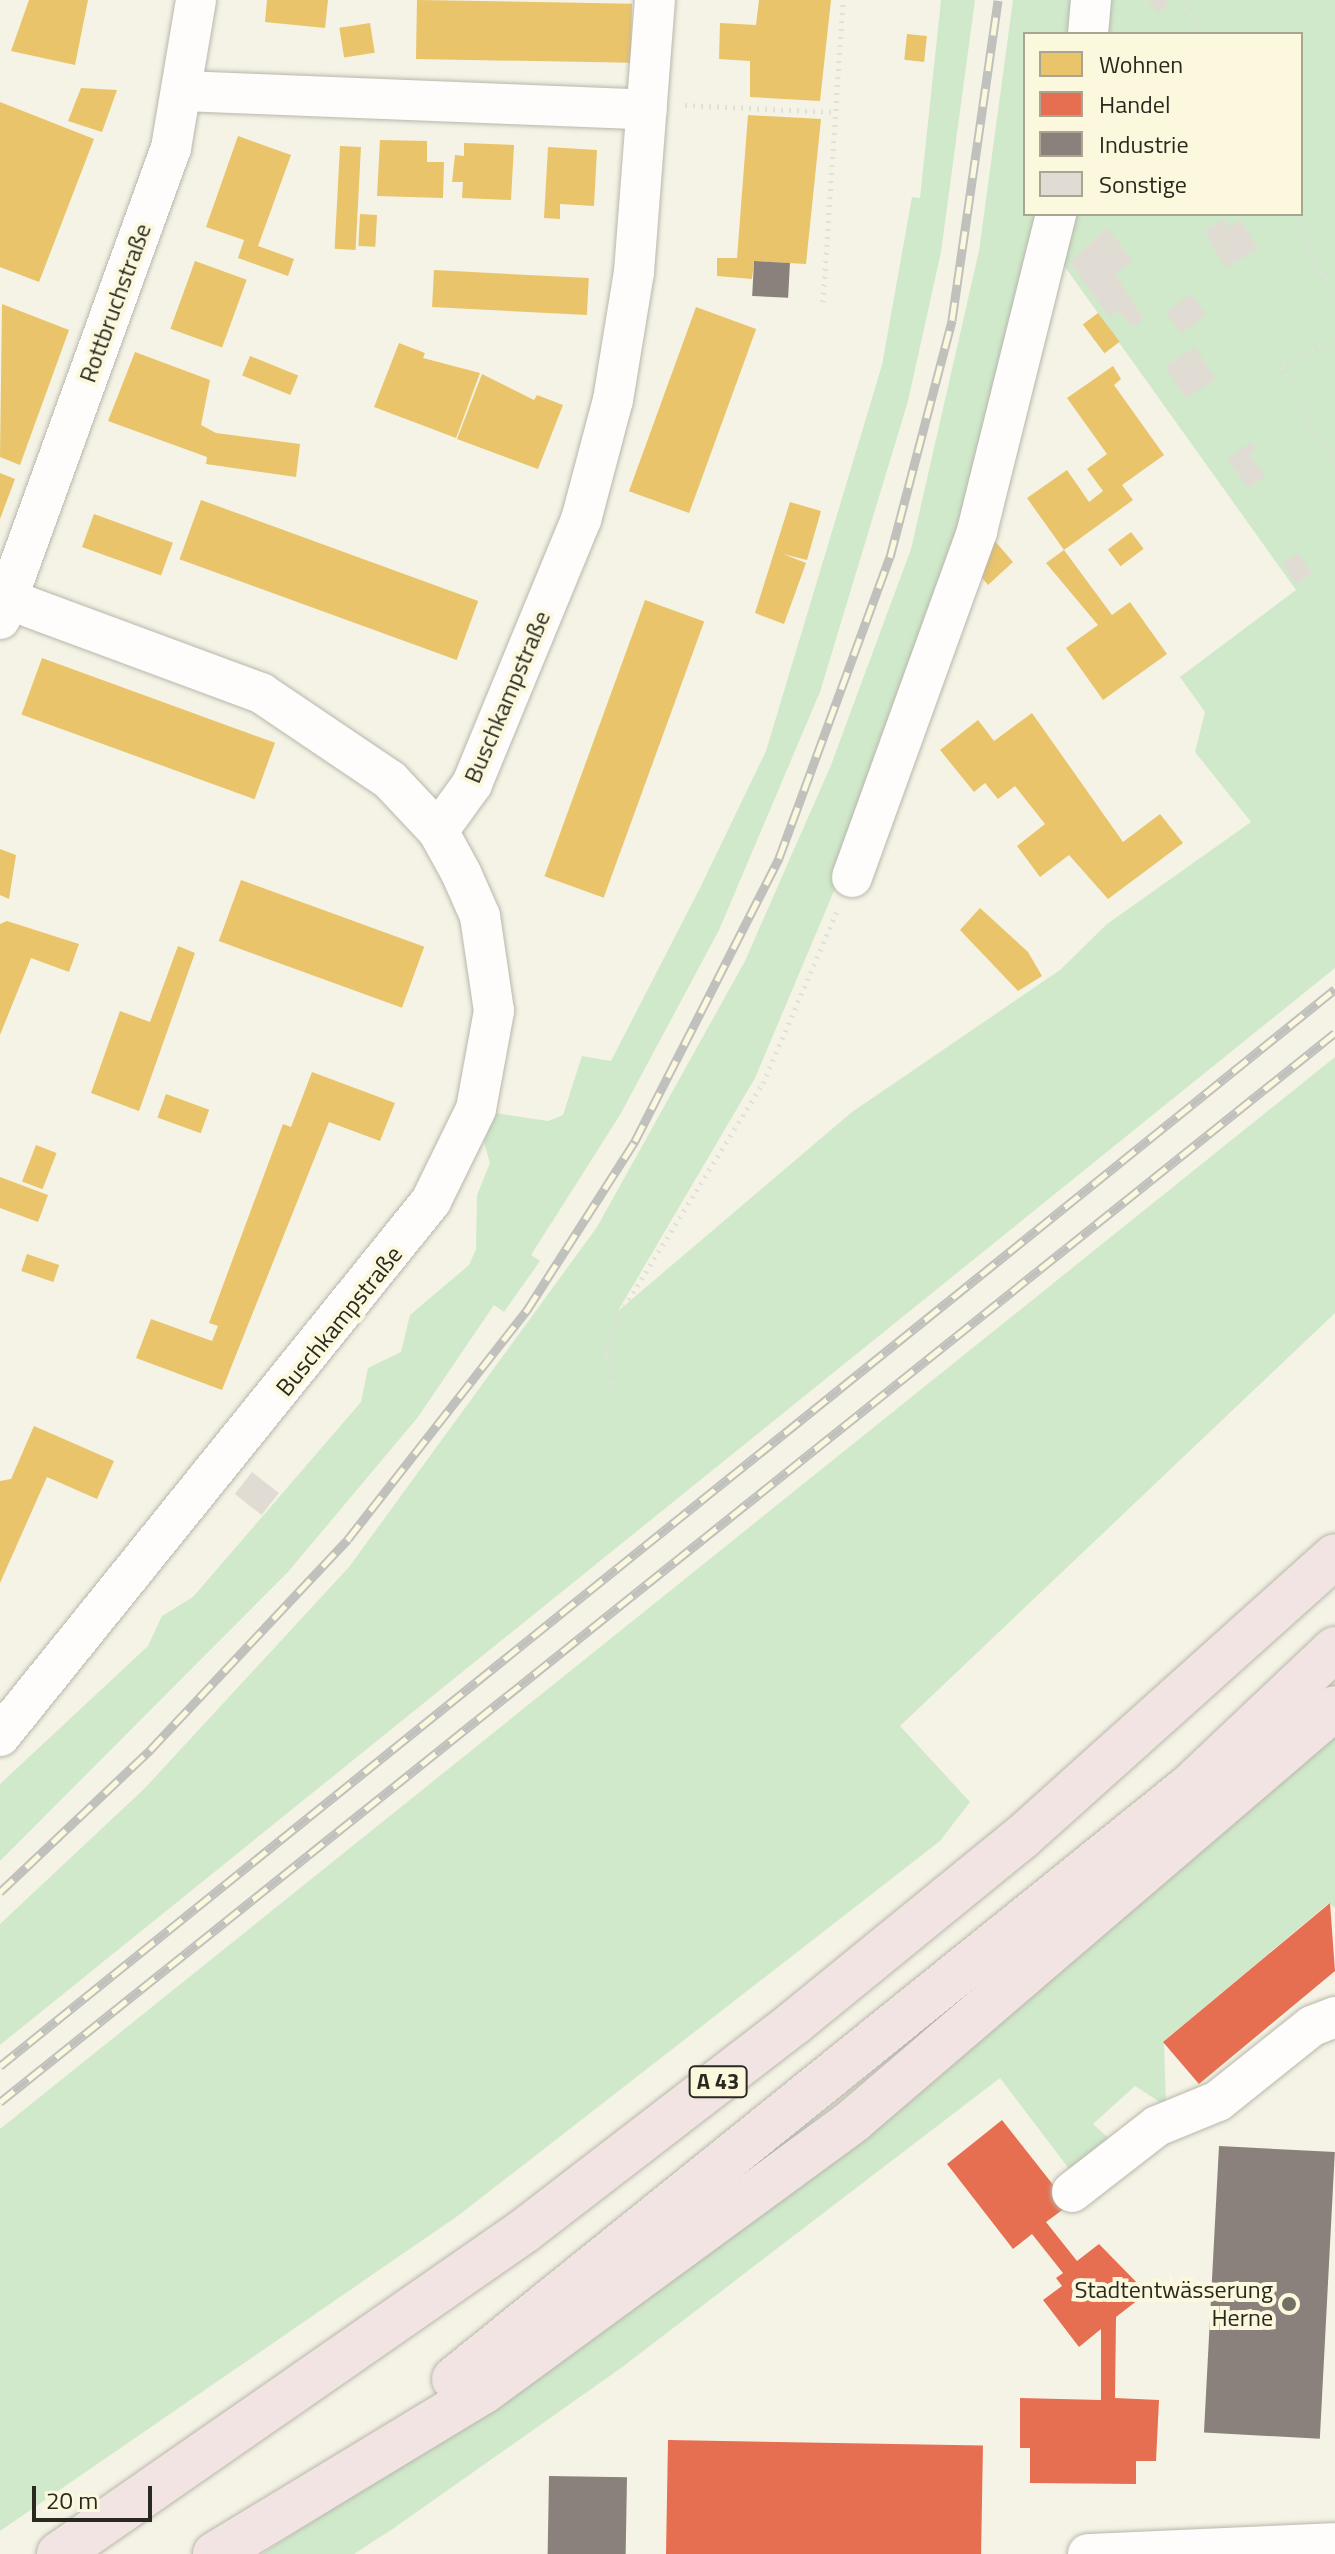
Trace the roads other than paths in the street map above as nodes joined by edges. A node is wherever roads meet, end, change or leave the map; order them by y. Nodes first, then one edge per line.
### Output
1 (196, 0) edge
2 (655, 0) edge
3 (1091, 0) edge
4 (1088, 32) edge
5 (184, 91) junction
6 (647, 110) junction
7 (1056, 216) edge
8 (4, 609) edge
9 (438, 831) junction
10 (852, 877) road end
11 (1335, 1556) edge
12 (1335, 1649) edge
13 (1335, 1708) edge
14 (0, 1736) edge
15 (1335, 2017) edge
16 (1072, 2192) dead end
17 (321, 2485) junction
18 (1335, 2543) edge
19 (59, 2554) edge
20 (215, 2554) edge
21 (1088, 2554) edge

1 - 5 street, Rottbruchstraße
2 - 6 street, Buschkampstraße
3 - 4 street
5 - 6 street
5 - 8 street, Rottbruchstraße
6 - 9 street, Buschkampstraße
7 - 10 street
8 - 9 street, Rottbruchstraße
9 - 14 street, Buschkampstraße
11 - 19 highway, A 43
12 - 17 highway, A 43
13 - 17 highway
15 - 16 street
17 - 20 highway, A 43
18 - 21 street

